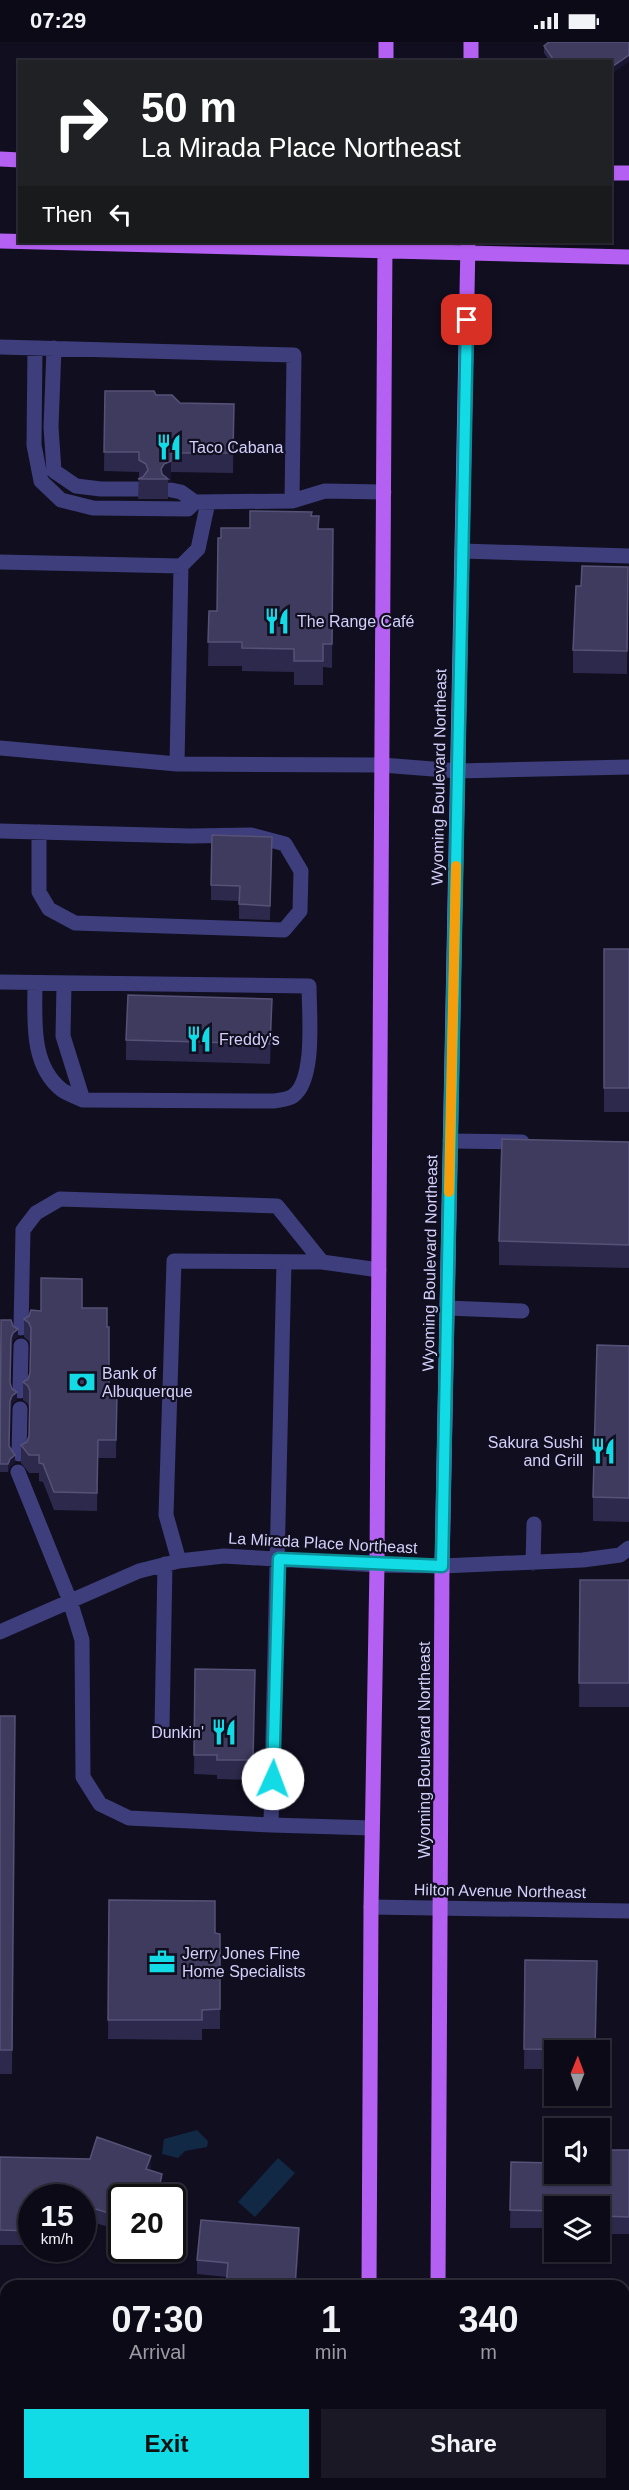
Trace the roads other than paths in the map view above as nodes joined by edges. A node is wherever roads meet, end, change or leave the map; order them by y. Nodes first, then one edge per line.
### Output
1 (386, 42) edge
2 (471, 42) edge
3 (386, 60) edge
4 (471, 60) edge
5 (0, 159) edge
6 (18, 160) edge
7 (612, 173) edge
8 (629, 173) edge
9 (0, 241) edge
10 (18, 241) edge
11 (128, 243) edge
12 (385, 247) edge
13 (468, 248) edge
14 (629, 257) edge
15 (0, 347) edge
16 (35, 348) junction
17 (54, 348) junction
18 (138, 489) edge
19 (171, 490) dead end
20 (384, 492) junction
21 (292, 501) junction
22 (201, 502) junction
23 (462, 551) junction
24 (629, 556) edge
25 (0, 562) edge
26 (181, 566) junction
27 (0, 748) edge
28 (177, 764) junction
29 (382, 765) junction
30 (629, 767) edge
31 (458, 771) junction
32 (0, 831) edge
33 (39, 832) junction
34 (0, 982) edge
35 (35, 983) junction
36 (64, 984) junction
37 (83, 1100) junction
38 (450, 1141) junction
39 (542, 1143) edge
40 (284, 1262) junction
41 (322, 1262) junction
42 (379, 1270) junction
43 (447, 1308) junction
44 (522, 1311) dead end
45 (21, 1328) dead end
46 (21, 1346) dead end
47 (20, 1391) dead end
48 (20, 1409) dead end
49 (19, 1454) edge
50 (18, 1472) dead end
51 (534, 1524) dead end
52 (629, 1548) edge
53 (279, 1559) junction
54 (172, 1562) junction
55 (533, 1563) junction
56 (377, 1565) junction
57 (442, 1566) junction
58 (70, 1600) junction
59 (0, 1632) edge
60 (162, 1728) dead end
61 (272, 1825) junction
62 (372, 1828) junction
63 (371, 1907) junction
64 (441, 1909) junction
65 (629, 1911) edge
66 (369, 2280) edge
67 (438, 2280) edge

1 - 3 main road
2 - 4 main road
5 - 6 main road
7 - 8 main road
9 - 10 main road
11 - 12 main road
12 - 13 main road
12 - 20 main road
13 - 14 main road
13 - 23 main road, Wyoming Boulevard Northeast
15 - 16 street
16 - 17 street
16 - 22 street
17 - 18 street
17 - 21 street
19 - 22 street
20 - 21 street
20 - 29 main road
21 - 22 street
22 - 26 street
23 - 24 street
23 - 31 main road, Wyoming Boulevard Northeast
25 - 26 street
26 - 28 street
27 - 28 street
28 - 29 street
29 - 31 street
29 - 42 main road
30 - 31 street
31 - 38 main road, Wyoming Boulevard Northeast
32 - 33 street
33 - 33 street
34 - 35 street
35 - 36 street
35 - 37 street
36 - 37 street
36 - 37 street
38 - 39 street
38 - 43 main road, Wyoming Boulevard Northeast
40 - 41 street
40 - 53 street
40 - 54 street
41 - 42 street
41 - 45 street
42 - 56 main road
43 - 44 street
43 - 57 main road, Wyoming Boulevard Northeast
46 - 47 street
48 - 49 street
50 - 58 street
51 - 55 street
52 - 55 street, La Mirada Place Northeast
53 - 54 street, La Mirada Place Northeast
53 - 56 street, La Mirada Place Northeast
53 - 61 street
54 - 58 street, La Mirada Place Northeast
54 - 60 street
55 - 57 street, La Mirada Place Northeast
56 - 57 street, La Mirada Place Northeast
56 - 62 main road
57 - 64 main road, Wyoming Boulevard Northeast
58 - 59 street, La Mirada Place Northeast
58 - 61 street
61 - 62 street
62 - 63 main road
63 - 64 street, Hilton Avenue Northeast
63 - 66 main road
64 - 65 street, Hilton Avenue Northeast
64 - 67 main road, Wyoming Boulevard Northeast

